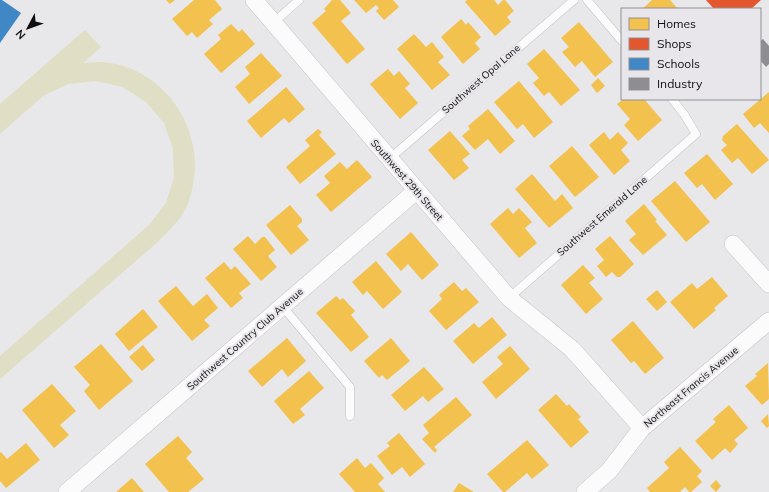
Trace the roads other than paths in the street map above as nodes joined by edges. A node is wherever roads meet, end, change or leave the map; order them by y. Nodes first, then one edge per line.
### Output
1 (254, 0) edge
2 (299, 0) edge
3 (574, 0) edge
4 (587, 0) edge
5 (273, 23) junction
6 (621, 40) edge
7 (673, 100) edge
8 (389, 158) junction
9 (416, 191) junction
10 (732, 244) dead end
11 (769, 284) edge
12 (509, 298) junction
13 (283, 307) junction
14 (769, 321) edge
15 (350, 416) dead end
16 (642, 428) junction
17 (71, 490) edge
18 (585, 492) edge

1 - 5 street, Southwest 29th Street
2 - 5 lane
3 - 8 lane, Southwest Opal Lane
4 - 6 lane
5 - 8 street, Southwest 29th Street
7 - 12 lane, Southwest Emerald Lane
8 - 9 street, Southwest 29th Street
9 - 12 street, Southwest 29th Street
9 - 13 street, Southwest Country Club Avenue
10 - 11 street
12 - 16 street, Southwest 29th Street
13 - 15 lane
13 - 17 street, Southwest Country Club Avenue
14 - 16 street, Northeast Francis Avenue
16 - 18 street, Northeast Francis Avenue

